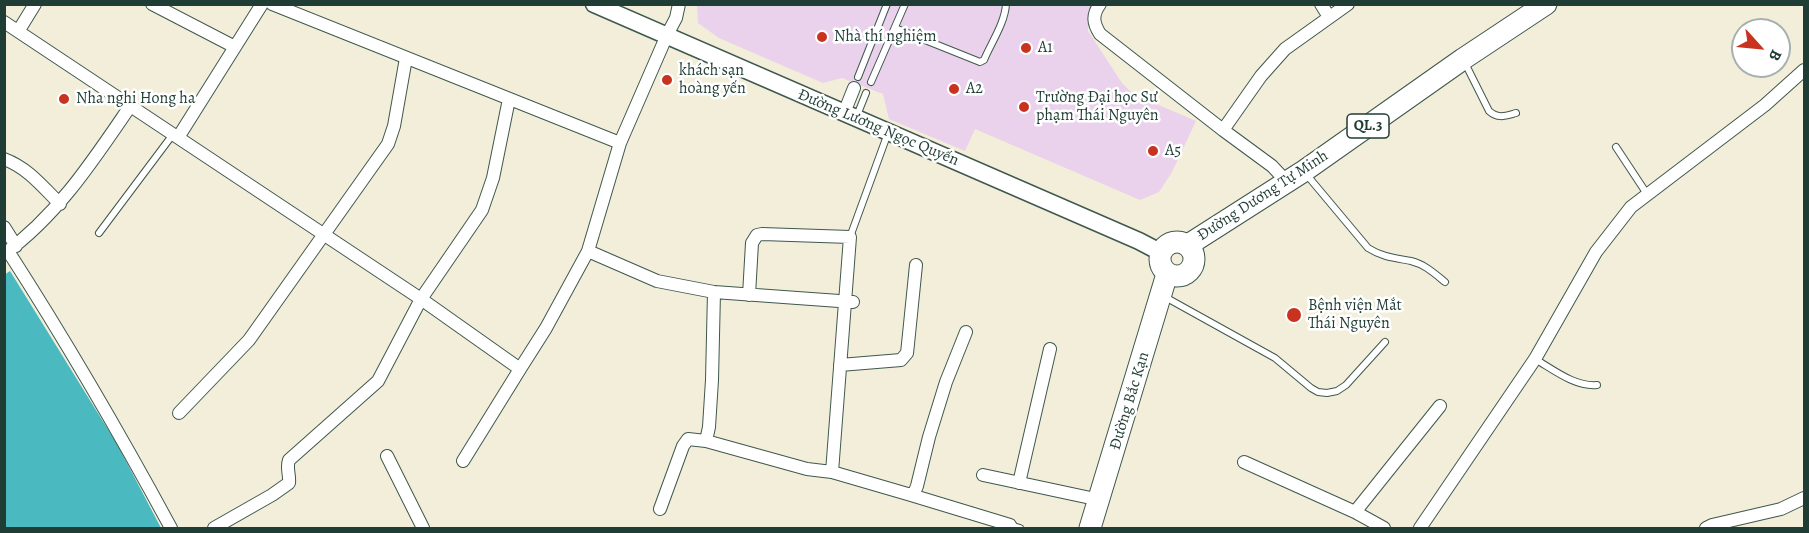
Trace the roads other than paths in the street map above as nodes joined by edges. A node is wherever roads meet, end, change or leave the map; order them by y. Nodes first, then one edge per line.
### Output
1 (34, 4) edge
2 (152, 4) edge
3 (262, 4) edge
4 (272, 4) edge
5 (594, 4) edge
6 (679, 4) edge
7 (887, 4) edge
8 (905, 4) edge
9 (1006, 4) edge
10 (1100, 4) edge
11 (1321, 4) edge
12 (1348, 4) edge
13 (1546, 4) edge
14 (1329, 17) junction
15 (4, 22) edge
16 (895, 28) junction
17 (19, 30) junction
18 (667, 35) junction
19 (235, 48) junction
20 (406, 58) junction
21 (1463, 59) junction
22 (1804, 70) edge
23 (871, 82) dead end
24 (856, 83) joint
25 (866, 93) dead end
26 (509, 99) junction
27 (131, 105) junction
28 (1516, 113) dead end
29 (850, 116) junction
30 (1223, 130) junction
31 (888, 132) junction
32 (176, 135) junction
33 (620, 143) junction
34 (1616, 147) dead end
35 (4, 159) edge
36 (1295, 176) junction
37 (1647, 194) junction
38 (60, 204) junction
39 (4, 227) edge
40 (99, 232) dead end
41 (324, 234) junction
42 (850, 237) junction
43 (1188, 245) junction
44 (9, 250) edge
45 (588, 251) junction
46 (1160, 252) junction
47 (916, 265) dead end
48 (1167, 273) junction
49 (1444, 282) dead end
50 (714, 292) junction
51 (749, 295) junction
52 (1162, 295) junction
53 (421, 298) junction
54 (849, 302) junction
55 (966, 332) dead end
56 (1384, 342) dead end
57 (1050, 349) dead end
58 (1535, 359) junction
59 (840, 364) junction
60 (520, 369) junction
61 (1597, 385) dead end
62 (1440, 406) dead end
63 (179, 413) dead end
64 (706, 441) junction
65 (387, 456) dead end
66 (463, 461) dead end
67 (1244, 462) dead end
68 (832, 471) junction
69 (983, 475) dead end
70 (1019, 483) junction
71 (911, 495) junction
72 (1804, 498) edge
73 (1100, 500) junction
74 (660, 509) dead end
75 (1355, 512) junction
76 (1015, 527) edge
77 (171, 528) edge
78 (214, 528) edge
79 (423, 528) edge
80 (1090, 528) edge
81 (1384, 528) edge
82 (1420, 528) edge
83 (1706, 528) edge

1 - 17 street
2 - 19 street
3 - 19 street
4 - 20 street
5 - 18 main road, Đường Lương Ngọc Quyến
6 - 18 street
7 - 24 lane
8 - 16 lane
9 - 16 lane
10 - 30 street
11 - 14 street
12 - 14 street
13 - 21 highway, Đường Dương Tự Minh / QL.3
14 - 30 street
15 - 17 street
16 - 23 lane
17 - 27 street
18 - 29 main road, Đường Lương Ngọc Quyến
18 - 33 street
19 - 32 street
20 - 26 street
20 - 41 street
21 - 28 lane
21 - 36 highway, Đường Dương Tự Minh / QL.3
22 - 37 street
24 - 29 street
25 - 29 lane
26 - 33 street
26 - 53 street
27 - 32 street
27 - 38 street
29 - 31 main road, Đường Lương Ngọc Quyến
30 - 36 street
31 - 42 lane
31 - 46 main road, Đường Lương Ngọc Quyến
32 - 40 lane
32 - 41 street
33 - 45 street
34 - 37 lane
35 - 38 street
36 - 43 highway, Đường Dương Tự Minh / QL.3
36 - 49 lane
37 - 58 street
38 - 44 street
39 - 44 street
41 - 53 street
41 - 63 street
42 - 51 street
42 - 54 street
43 - 46 highway, QL.3
43 - 48 highway
44 - 77 street
45 - 50 street
45 - 60 street
46 - 48 highway
47 - 59 street
48 - 52 highway, Đường Bắc Kạn
50 - 51 street
50 - 64 street
51 - 54 street
52 - 56 lane
52 - 73 highway, Đường Bắc Kạn
53 - 60 street
53 - 78 street
54 - 59 street
55 - 71 street
57 - 70 street
58 - 61 lane
58 - 82 street
59 - 68 street
60 - 66 street
62 - 75 street
64 - 68 street
64 - 74 street
65 - 79 street
67 - 75 street
68 - 71 street
69 - 70 street
70 - 73 street
71 - 76 street
72 - 83 street
73 - 80 highway, Đường Bắc Kạn
75 - 81 street

